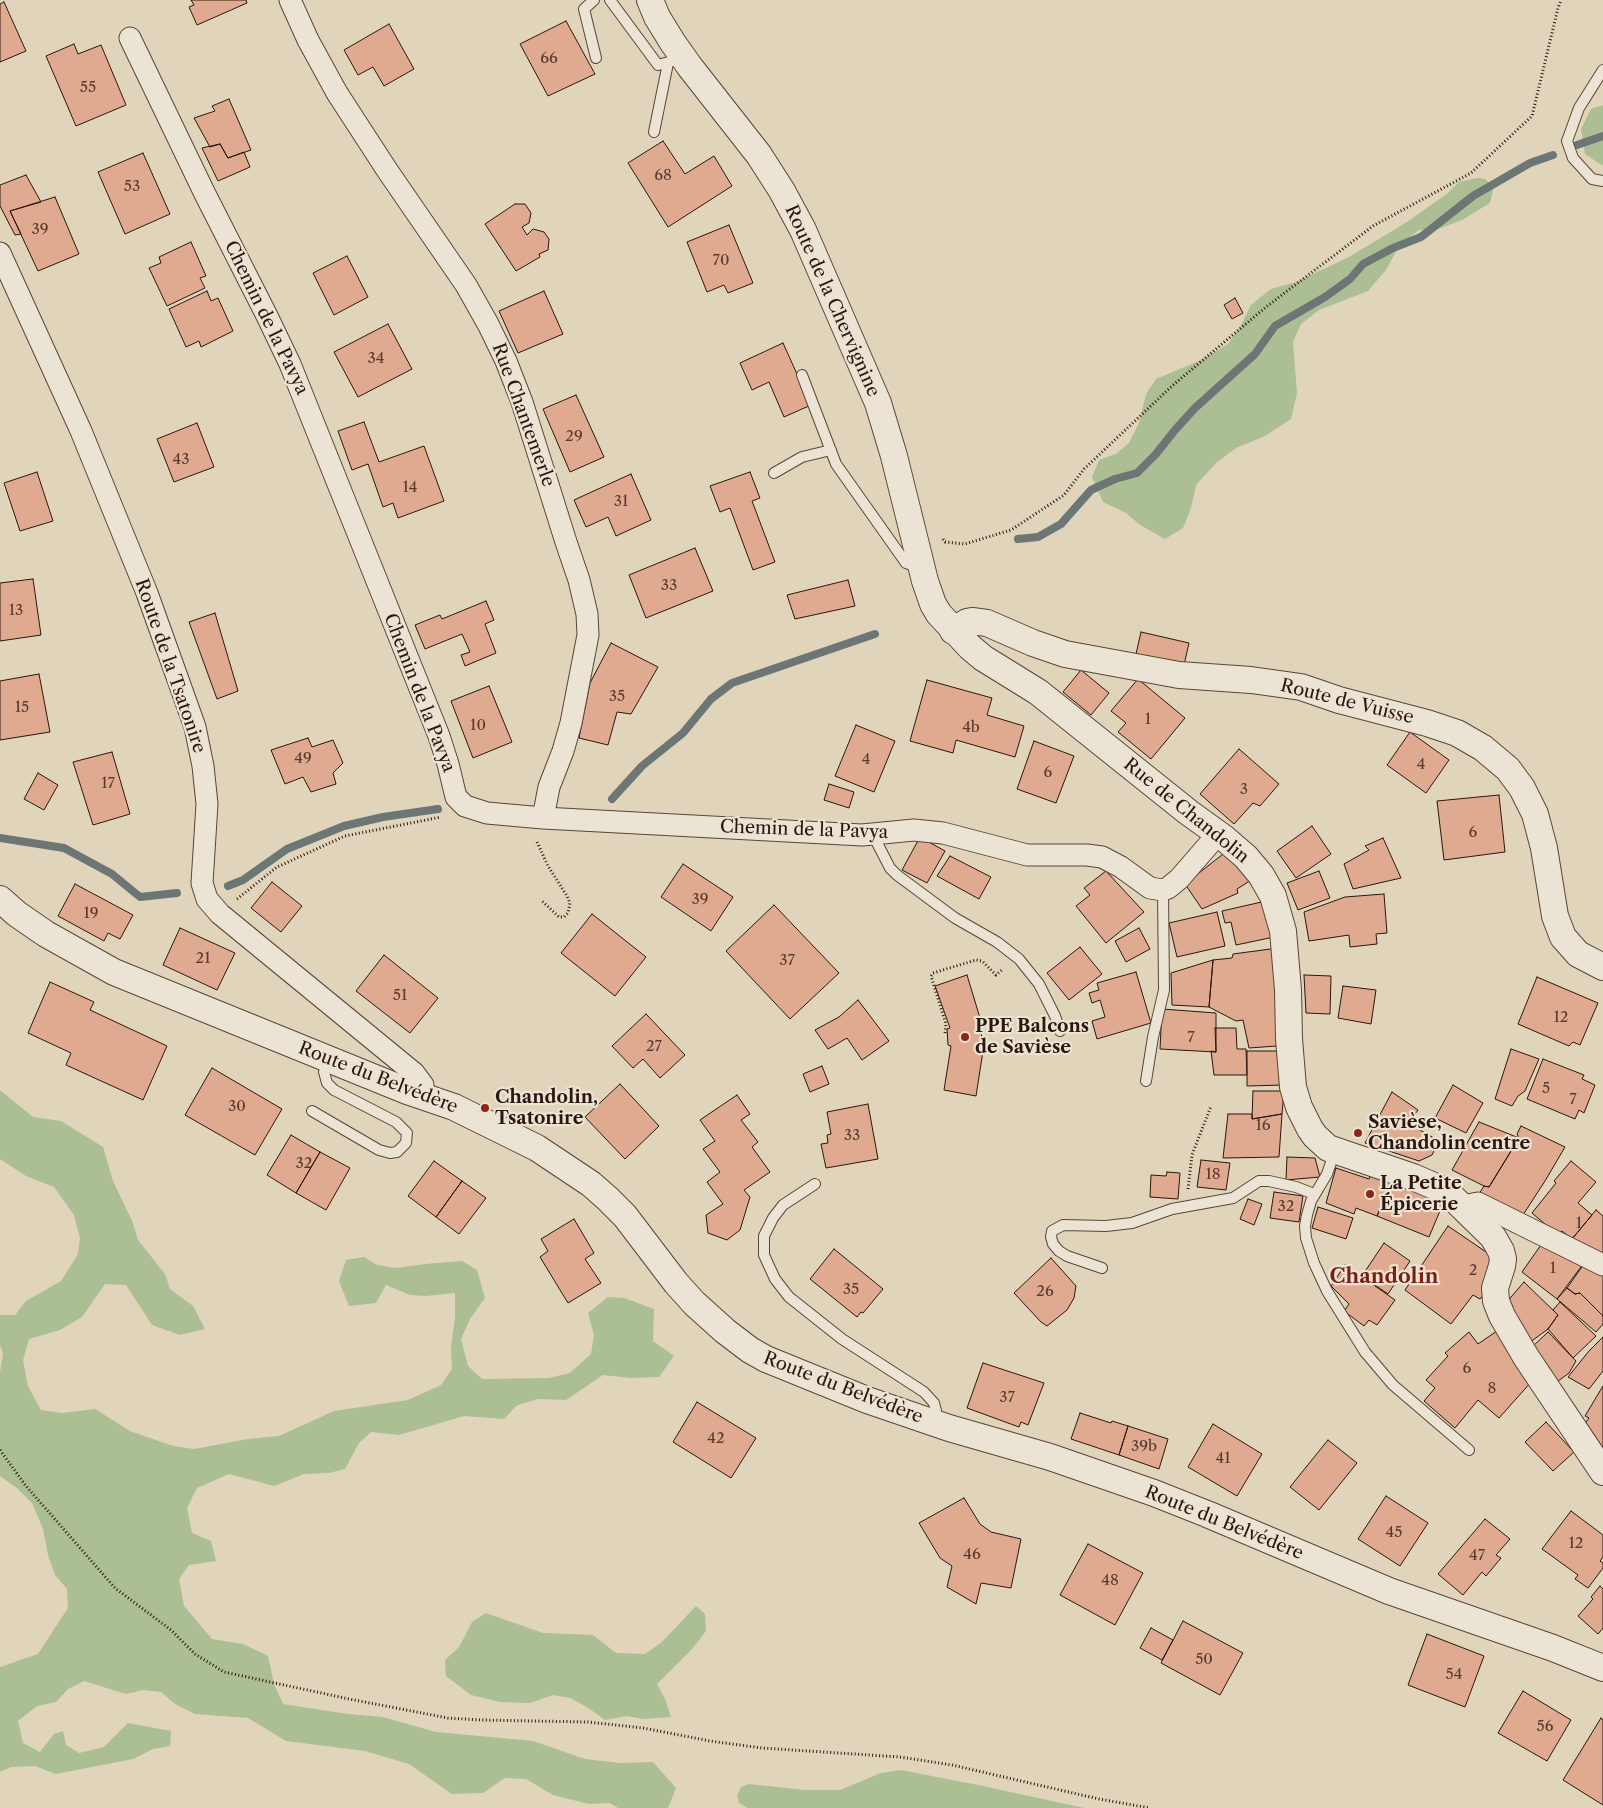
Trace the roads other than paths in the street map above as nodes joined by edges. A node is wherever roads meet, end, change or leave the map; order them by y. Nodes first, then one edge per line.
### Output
1 (290, 0) edge
2 (594, 0) edge
3 (610, 0) edge
4 (650, 0) edge
5 (130, 38) dead end
6 (596, 58) dead end
7 (675, 61) junction
8 (1603, 70) edge
9 (654, 132) dead end
10 (1603, 181) edge
11 (0, 253) edge
12 (802, 375) dead end
13 (831, 450) junction
14 (774, 473) dead end
15 (922, 568) junction
16 (953, 631) junction
17 (536, 817) junction
18 (1218, 834) junction
19 (872, 835) junction
20 (1163, 890) junction
21 (0, 899) edge
22 (1603, 967) edge
23 (1060, 1031) dead end
24 (328, 1060) junction
25 (1146, 1081) dead end
26 (420, 1096) junction
27 (312, 1111) dead end
28 (1336, 1151) junction
29 (815, 1184) dead end
30 (1314, 1194) junction
31 (1462, 1206) junction
32 (1603, 1265) edge
33 (1102, 1268) dead end
34 (934, 1423) junction
35 (1469, 1450) dead end
36 (1603, 1472) edge
37 (1603, 1668) edge

1 - 17 street, Rue Chantemerle
2 - 6 lane
3 - 7 lane
4 - 7 street, Route de la Chervignine
5 - 17 street, Chemin de la Pavya
7 - 9 lane
7 - 15 street, Route de la Chervignine
8 - 10 lane
11 - 26 street, Route de la Tsatonire
12 - 13 lane
13 - 14 lane
13 - 15 lane
15 - 16 street, Route de la Chervignine
16 - 18 street, Rue de Chandolin
16 - 22 street, Route de Vuisse
17 - 19 street, Chemin de la Pavya
18 - 20 street
18 - 28 street, Rue de Chandolin
19 - 20 street, Chemin de la Pavya
19 - 23 lane
20 - 25 lane
21 - 24 street, Route du Belvédère
24 - 26 street, Route du Belvédère
24 - 27 lane
26 - 34 street, Route du Belvédère
28 - 30 lane
28 - 31 street, Rue de Chandolin
29 - 34 lane
30 - 33 lane
30 - 35 lane
31 - 32 street
31 - 36 street, Rue de Chandolin
34 - 37 street, Route du Belvédère

